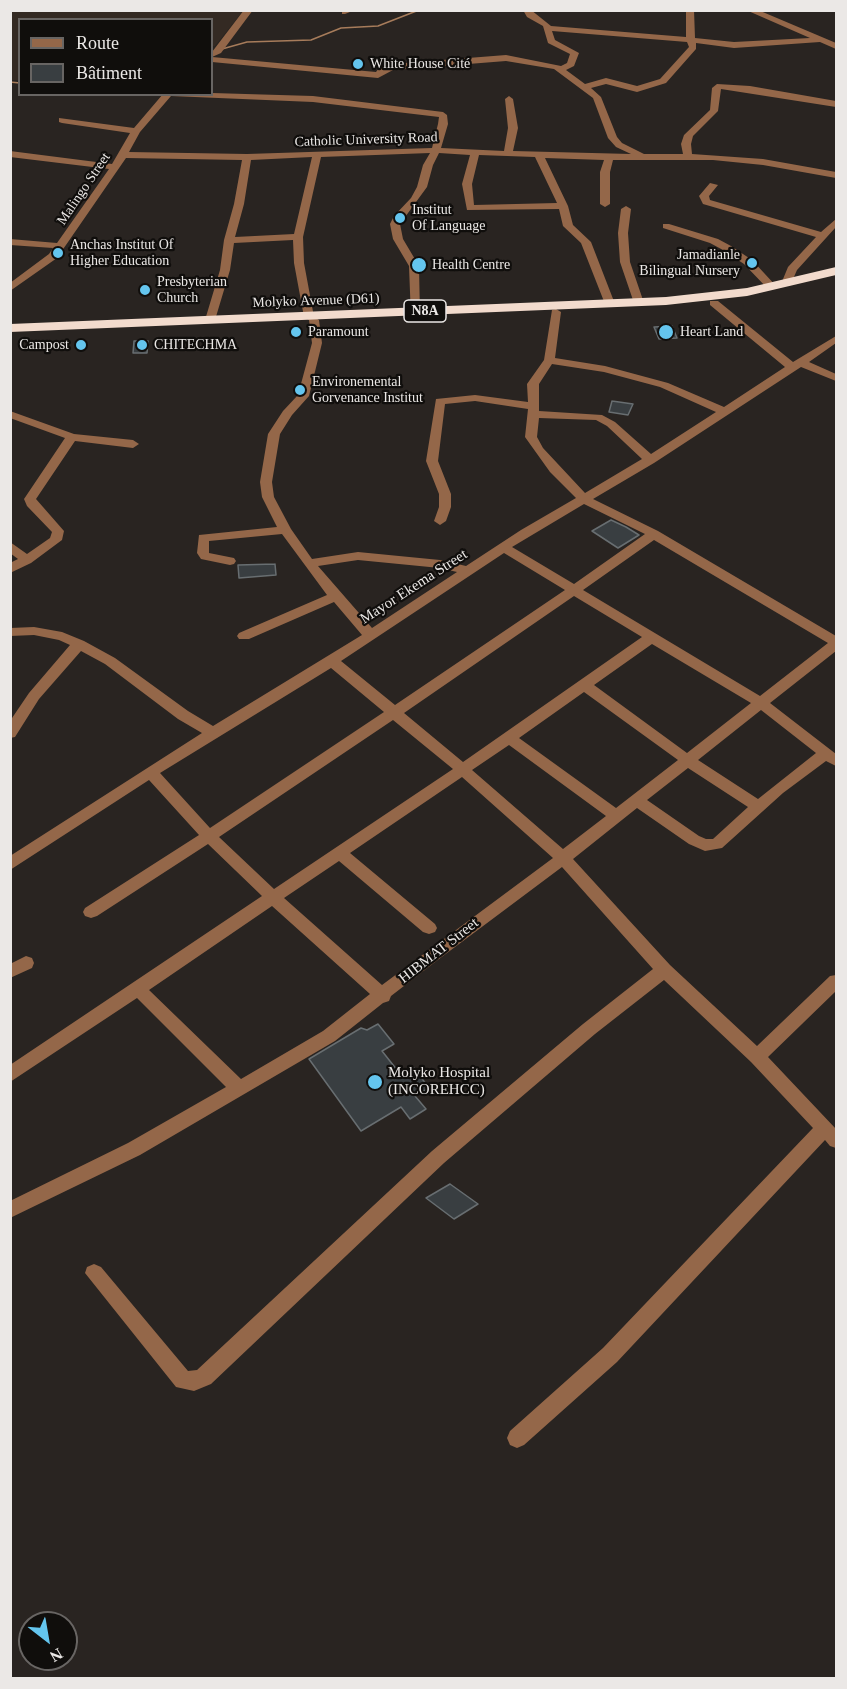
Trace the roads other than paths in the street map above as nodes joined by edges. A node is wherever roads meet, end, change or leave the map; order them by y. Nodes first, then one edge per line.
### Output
1 (249, 10) edge
2 (527, 10) edge
3 (690, 10) edge
4 (750, 10) edge
5 (547, 28) junction
6 (691, 40) junction
7 (819, 40) junction
8 (837, 46) edge
9 (216, 51) edge
10 (213, 60) edge
11 (561, 69) junction
12 (585, 87) junction
13 (213, 95) edge
14 (169, 96) edge
15 (509, 99) dead end
16 (837, 104) edge
17 (62, 120) dead end
18 (136, 131) junction
19 (436, 150) junction
20 (475, 153) junction
21 (10, 154) edge
22 (317, 154) junction
23 (508, 154) junction
24 (123, 155) junction
25 (539, 156) junction
26 (609, 157) junction
27 (247, 158) junction
28 (646, 158) junction
29 (688, 158) junction
30 (115, 167) junction
31 (837, 175) edge
32 (713, 185) dead end
33 (605, 204) dead end
34 (563, 206) junction
35 (626, 209) dead end
36 (837, 222) edge
37 (666, 226) dead end
38 (822, 236) junction
39 (298, 237) junction
40 (229, 240) junction
41 (10, 242) edge
42 (61, 246) junction
43 (837, 271) edge
44 (837, 277) edge
45 (786, 284) junction
46 (772, 287) junction
47 (10, 288) edge
48 (639, 303) junction
49 (714, 303) junction
50 (610, 304) junction
51 (556, 312) junction
52 (414, 314) junction
53 (312, 318) junction
54 (210, 320) junction
55 (10, 328) edge
56 (10, 333) edge
57 (837, 339) edge
58 (549, 360) junction
59 (796, 364) junction
60 (837, 378) edge
61 (534, 410) junction
62 (724, 411) junction
63 (10, 414) edge
64 (72, 436) junction
65 (133, 444) dead end
66 (650, 460) junction
67 (584, 499) junction
68 (440, 521) dead end
69 (285, 530) junction
70 (654, 534) junction
71 (10, 546) edge
72 (503, 547) junction
73 (27, 560) junction
74 (230, 561) dead end
75 (310, 563) junction
76 (10, 569) edge
77 (470, 571) junction
78 (574, 591) junction
79 (337, 596) junction
80 (10, 632) edge
81 (244, 636) dead end
82 (371, 636) junction
83 (651, 638) junction
84 (837, 643) edge
85 (79, 644) junction
86 (332, 661) junction
87 (584, 685) junction
88 (759, 702) junction
89 (394, 714) junction
90 (10, 733) edge
91 (213, 733) junction
92 (509, 738) junction
93 (831, 757) edge
94 (687, 760) junction
95 (461, 768) junction
96 (151, 772) junction
97 (636, 800) junction
98 (758, 806) junction
99 (616, 816) junction
100 (209, 836) junction
101 (339, 852) junction
102 (563, 858) junction
103 (10, 864) edge
104 (274, 898) junction
105 (91, 912) dead end
106 (429, 928) dead end
107 (26, 963) dead end
108 (664, 970) junction
109 (10, 972) edge
110 (837, 981) edge
111 (138, 988) junction
112 (383, 996) junction
113 (758, 1057) junction
114 (10, 1075) edge
115 (240, 1089) junction
116 (831, 1134) edge
117 (10, 1210) edge
118 (94, 1273) dead end
119 (516, 1438) dead end

1 - 9 street
2 - 5 street
3 - 6 street
4 - 7 street
5 - 6 street
5 - 11 street
6 - 7 street
6 - 12 street
7 - 8 street
10 - 11 street
11 - 12 street
12 - 28 street
13 - 19 street
14 - 18 street, Malingo Street
15 - 23 street
16 - 29 street
17 - 18 street
18 - 24 street, Malingo Street
19 - 20 street, Catholic University Road
19 - 22 street, Catholic University Road
19 - 52 street
20 - 23 street, Catholic University Road
20 - 34 street
21 - 30 street
22 - 27 street, Catholic University Road
22 - 39 street
23 - 25 street, Catholic University Road
24 - 27 street, Catholic University Road
24 - 30 street, Malingo Street
25 - 26 street, Catholic University Road
25 - 34 street
26 - 28 street, Catholic University Road
26 - 33 street
27 - 40 street
28 - 29 street, Catholic University Road
29 - 31 street, Catholic University Road
30 - 42 street, Malingo Street
32 - 38 street
34 - 50 street
35 - 48 street
36 - 38 street
37 - 46 street
38 - 45 street
39 - 40 street
39 - 53 street
40 - 54 street
41 - 42 street
42 - 47 street, Malingo Street
43 - 45 highway, Molyko Avenue (D61) / N8A
44 - 49 highway, Molyko Avenue (D61) / N8A
45 - 46 highway, Molyko Avenue (D61) / N8A
46 - 48 highway, Molyko Avenue (D61) / N8A
48 - 50 highway, Molyko Avenue (D61) / N8A
49 - 51 highway, Molyko Avenue (D61) / N8A
49 - 59 street
50 - 52 highway, Molyko Avenue (D61) / N8A
51 - 52 highway, Molyko Avenue (D61) / N8A
51 - 58 street
52 - 53 highway, Molyko Avenue (D61) / N8A
53 - 54 highway, Molyko Avenue (D61) / N8A
53 - 56 highway, Molyko Avenue (D61) / N8A
53 - 69 street
54 - 55 highway, Molyko Avenue (D61) / N8A
57 - 59 street, Mayor Ekema Street
58 - 61 street
58 - 62 street
59 - 60 street
59 - 62 street, Mayor Ekema Street
61 - 66 street
61 - 67 street
61 - 68 street
62 - 66 street, Mayor Ekema Street
63 - 64 street
64 - 65 street
64 - 73 street
66 - 67 street, Mayor Ekema Street
67 - 70 street
67 - 72 street, Mayor Ekema Street
69 - 74 street
69 - 75 street
70 - 78 street
70 - 84 street
71 - 73 street
72 - 77 street, Mayor Ekema Street
72 - 78 street
73 - 76 street
75 - 77 street
75 - 79 street
77 - 82 street, Mayor Ekema Street
78 - 83 street
78 - 89 street
79 - 81 street
79 - 82 street
80 - 85 street
82 - 86 street, Mayor Ekema Street
83 - 87 street
83 - 88 street
84 - 88 street, HIBMAT Street
85 - 90 street
85 - 91 street
86 - 89 street
86 - 91 street, Mayor Ekema Street
87 - 92 street
87 - 94 street
88 - 93 street
88 - 94 street, HIBMAT Street
89 - 95 street
89 - 100 street
91 - 96 street, Mayor Ekema Street
92 - 95 street
92 - 99 street
93 - 98 street
94 - 97 street, HIBMAT Street
94 - 98 street
95 - 101 street
95 - 102 street
96 - 100 street
96 - 103 street, Mayor Ekema Street
97 - 98 street
97 - 99 street, HIBMAT Street
99 - 102 street, HIBMAT Street
100 - 104 street
100 - 105 street
101 - 104 street
101 - 106 street
102 - 108 street
102 - 112 street, HIBMAT Street
104 - 111 street
104 - 112 street
107 - 109 street
108 - 113 street
108 - 118 street
110 - 113 street
111 - 114 street
111 - 115 street
112 - 115 street, HIBMAT Street
113 - 116 street
115 - 117 street, HIBMAT Street
116 - 119 street

